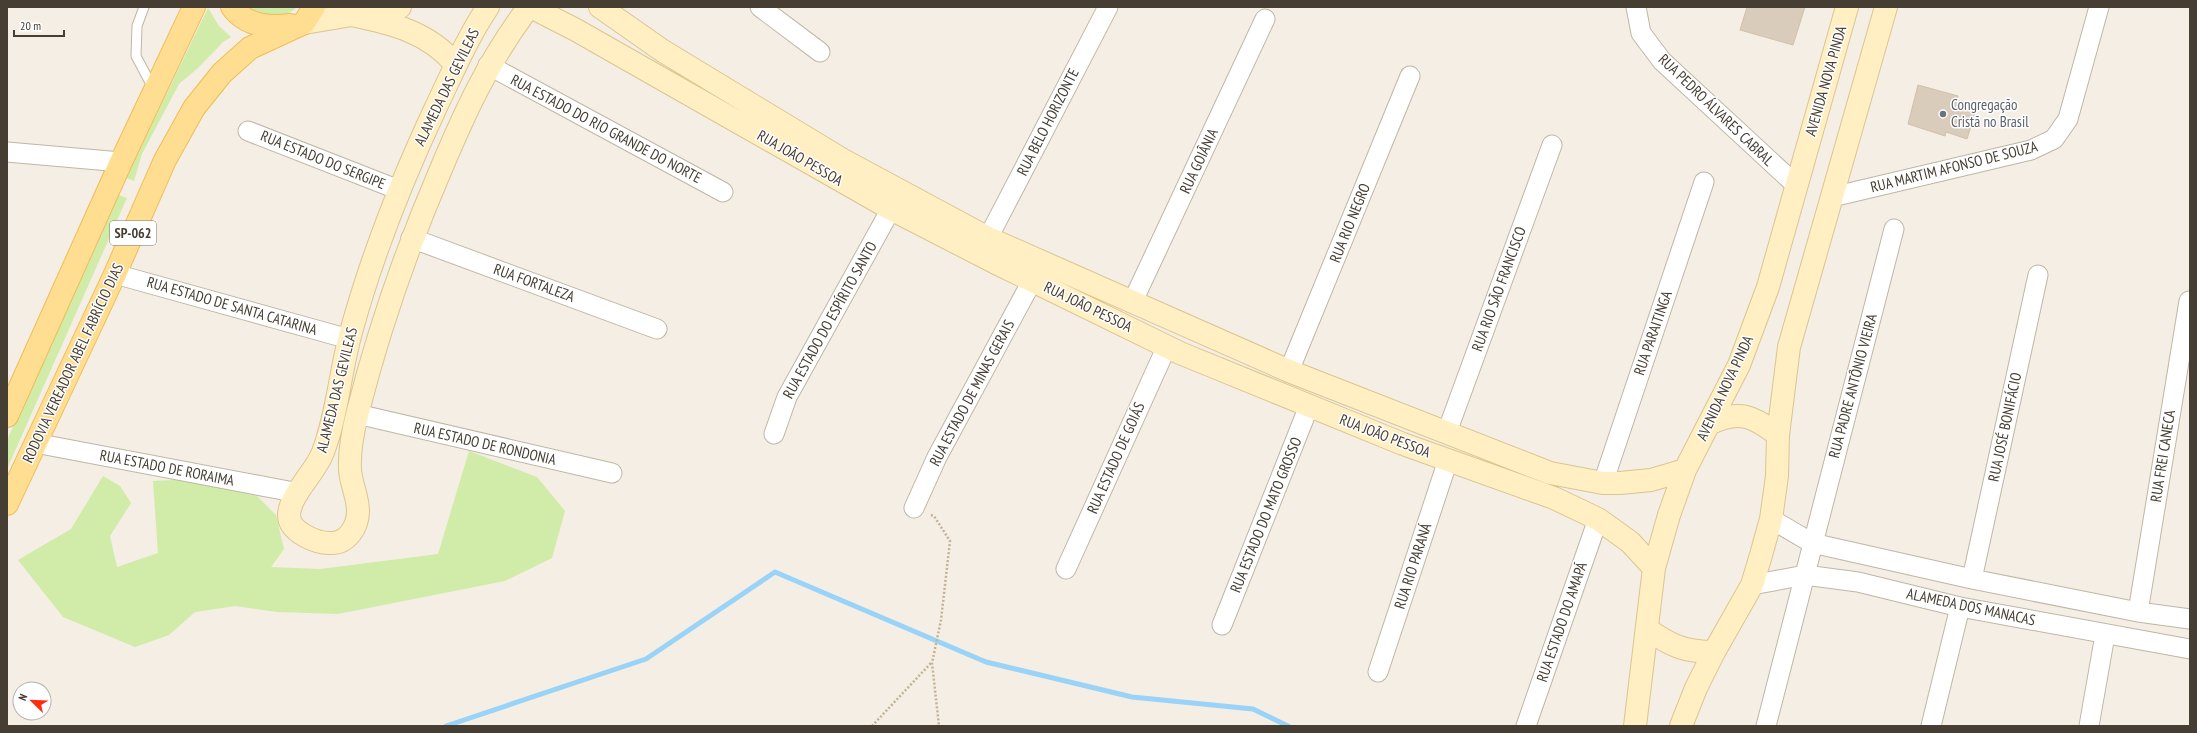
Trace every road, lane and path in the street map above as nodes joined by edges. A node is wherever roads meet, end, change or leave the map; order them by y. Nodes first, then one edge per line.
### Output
1 (144, 7) edge
2 (194, 7) edge
3 (232, 7) edge
4 (400, 7) edge
5 (488, 7) edge
6 (503, 7) edge
7 (600, 7) edge
8 (760, 7) edge
9 (1108, 7) edge
10 (1636, 7) edge
11 (1847, 7) edge
12 (1886, 7) edge
13 (2099, 7) edge
14 (533, 9) edge
15 (309, 15) edge
16 (351, 15) junction
17 (1265, 19) dead end
18 (820, 52) dead end
19 (456, 65) junction
20 (488, 65) junction
21 (1410, 76) dead end
22 (155, 91) junction
23 (248, 131) dead end
24 (1552, 145) dead end
25 (7, 152) edge
26 (121, 162) junction
27 (1704, 182) dead end
28 (1796, 185) junction
29 (398, 190) junction
30 (723, 192) dead end
31 (1832, 197) junction
32 (890, 209) junction
33 (1894, 229) dead end
34 (411, 238) junction
35 (988, 238) junction
36 (115, 274) junction
37 (2038, 275) dead end
38 (1032, 280) junction
39 (2188, 301) dead end
40 (1132, 302) junction
41 (657, 329) dead end
42 (349, 339) junction
43 (1167, 346) junction
44 (1289, 371) junction
45 (1309, 406) junction
46 (357, 414) junction
47 (7, 416) edge
48 (1709, 424) junction
49 (1447, 432) junction
50 (774, 434) dead end
51 (1778, 435) junction
52 (35, 443) junction
53 (1448, 460) junction
54 (1685, 470) junction
55 (612, 473) dead end
56 (1603, 483) junction
57 (299, 493) junction
58 (7, 504) edge
59 (914, 508) joint
60 (1598, 519) junction
61 (1771, 519) junction
62 (1812, 543) junction
63 (1654, 568) junction
64 (1066, 569) dead end
65 (1805, 575) junction
66 (1972, 579) junction
67 (1752, 585) junction
68 (1960, 607) junction
69 (2138, 612) junction
70 (2190, 619) edge
71 (1222, 625) dead end
72 (1647, 629) junction
73 (2105, 635) junction
74 (2190, 648) edge
75 (1714, 652) junction
76 (932, 663) junction
77 (1378, 672) dead end
78 (872, 726) edge
79 (939, 726) edge
80 (1526, 726) edge
81 (1635, 726) edge
82 (1681, 726) edge
83 (1766, 726) edge
84 (1931, 726) edge
85 (2089, 726) edge

1 - 22 lane
2 - 22 main road, SP-062
3 - 15 main road
4 - 16 street
5 - 19 street, ALAMEDA DAS GEVILEAS
6 - 14 street
7 - 35 street, RUA JOÃO PESSOA
8 - 18 street
9 - 35 street, RUA BELO HORIZONTE
10 - 28 street, RUA PEDRO ÁLVARES CABRAL
11 - 28 street, AVENIDA NOVA PINDA
12 - 31 street
13 - 31 street, RUA MARTIM AFONSO DE SOUZA
14 - 20 street, ALAMEDA DAS GEVILEAS
14 - 32 street, RUA JOÃO PESSOA
15 - 16 street
15 - 36 main road, RODOVIA VEREADOR ABEL FABRÍCIO DIAS / SP-062
16 - 19 street
17 - 40 street, RUA GOIÂNIA
19 - 29 street, ALAMEDA DAS GEVILEAS
20 - 30 street, RUA ESTADO DO RIO GRANDE DO NORTE
20 - 34 street, ALAMEDA DAS GEVILEAS
21 - 44 street, RUA RIO NEGRO
22 - 26 main road, SP-062
23 - 29 street, RUA ESTADO DO SERGIPE
24 - 49 street, RUA RIO SÃO FRANCISCO
25 - 26 street
26 - 47 main road, SP-062
27 - 56 street, RUA PARAITINGA
28 - 48 street, AVENIDA NOVA PINDA
29 - 42 street, ALAMEDA DAS GEVILEAS
31 - 51 street
32 - 38 street, RUA JOÃO PESSOA
32 - 50 street, RUA ESTADO DO ESPÍRITO SANTO
33 - 62 street, RUA PADRE ANTÔNIO VIEIRA
34 - 41 street, RUA FORTALEZA
34 - 46 street, ALAMEDA DAS GEVILEAS
35 - 40 street, RUA JOÃO PESSOA
36 - 42 street, RUA ESTADO DE SANTA CATARINA
36 - 52 main road, RODOVIA VEREADOR ABEL FABRÍCIO DIAS / SP-062
37 - 66 street, RUA JOSÉ BONIFÁCIO
38 - 43 street, RUA JOÃO PESSOA
38 - 59 street, RUA ESTADO DE MINAS GERAIS
39 - 69 street, RUA FREI CANECA
40 - 44 street, RUA JOÃO PESSOA
42 - 57 street, ALAMEDA DAS GEVILEAS
43 - 45 street, RUA JOÃO PESSOA
43 - 64 street, RUA ESTADO DE GOIÁS
44 - 49 street, RUA JOÃO PESSOA
45 - 53 street, RUA JOÃO PESSOA
45 - 71 street, RUA ESTADO DO MATO GROSSO
46 - 55 street, RUA ESTADO DE RONDONIA
46 - 57 street, ALAMEDA DAS GEVILEAS
48 - 51 street
48 - 54 street, AVENIDA NOVA PINDA
49 - 56 street, RUA JOÃO PESSOA
51 - 61 street
52 - 57 street, RUA ESTADO DE RORAIMA
52 - 58 main road, RODOVIA VEREADOR ABEL FABRÍCIO DIAS / SP-062
53 - 60 street, RUA JOÃO PESSOA
53 - 77 street, RUA RIO PARANÁ
54 - 56 street, RUA JOÃO PESSOA
54 - 63 street, AVENIDA NOVA PINDA
59 - 76 path
60 - 63 street, RUA JOÃO PESSOA
60 - 80 street, RUA ESTADO DO AMAPÁ
61 - 62 street, ALAMEDA DOS MANACAS
61 - 67 street
62 - 65 street, RUA PADRE ANTÔNIO VIEIRA
62 - 66 street, ALAMEDA DOS MANACAS
63 - 72 street, AVENIDA NOVA PINDA
65 - 67 street, ALAMEDA DOS MANACAS
65 - 68 street, ALAMEDA DOS MANACAS
65 - 83 street, RUA PADRE ANTÔNIO VIEIRA
66 - 69 street, ALAMEDA DOS MANACAS
67 - 75 street
68 - 73 street, ALAMEDA DOS MANACAS
68 - 84 street
69 - 70 street, ALAMEDA DOS MANACAS
72 - 75 street
72 - 81 street, AVENIDA NOVA PINDA
73 - 74 street, ALAMEDA DOS MANACAS
73 - 85 street
75 - 82 street
76 - 78 path
76 - 79 path

